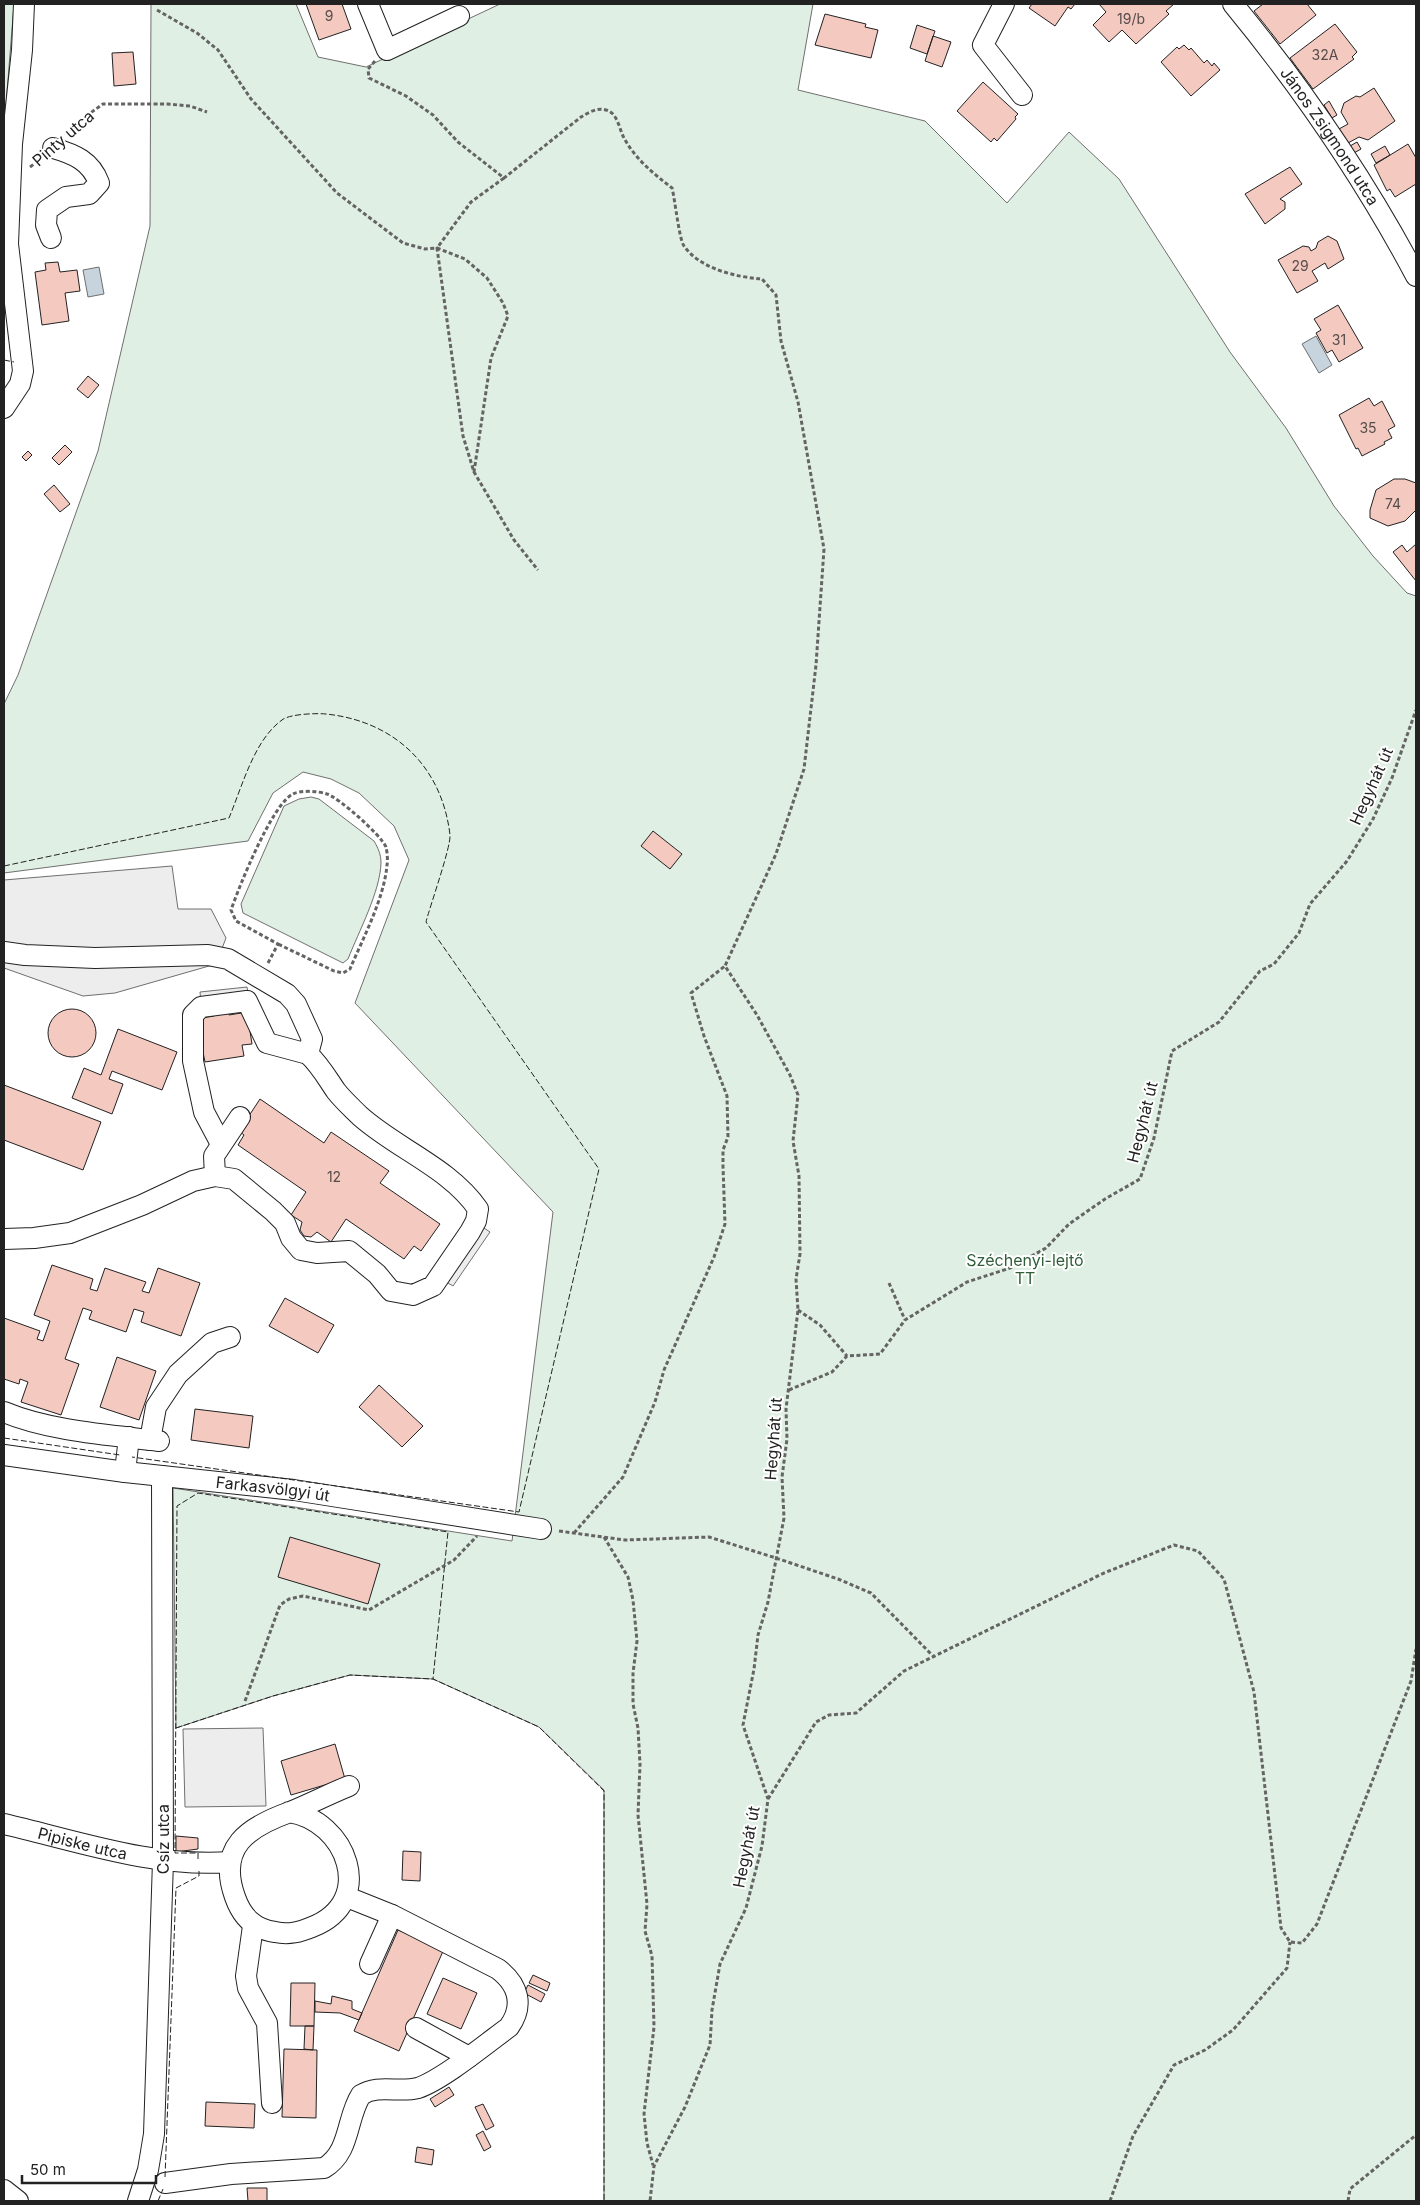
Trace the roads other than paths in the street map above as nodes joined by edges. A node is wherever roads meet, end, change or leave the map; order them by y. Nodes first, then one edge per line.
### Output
1 (24, 4) edge
2 (368, 4) edge
3 (1004, 4) edge
4 (1233, 4) edge
5 (459, 16) dead end
6 (1022, 96) dead end
7 (53, 148) road end
8 (51, 238) dead end
9 (1416, 276) edge
10 (4, 408) edge
11 (4, 952) edge
12 (308, 1054) junction
13 (240, 1117) dead end
14 (221, 1144) junction
15 (215, 1176) junction
16 (4, 1238) edge
17 (230, 1336) dead end
18 (4, 1412) edge
19 (129, 1437) junction
20 (4, 1455) edge
21 (125, 1472) junction
22 (162, 1476) junction
23 (541, 1529) road end
24 (349, 1786) dead end
25 (289, 1812) junction
26 (4, 1824) edge
27 (163, 1861) junction
28 (230, 1862) junction
29 (347, 1897) junction
30 (392, 1915) junction
31 (253, 1926) junction
32 (370, 1964) dead end
33 (416, 2028) dead end
34 (469, 2056) junction
35 (272, 2103) dead end
36 (165, 2183) dead end
37 (4, 2190) edge
38 (18, 2201) edge
39 (138, 2201) edge

1 - 10 street, Pinty utca
2 - 5 street
3 - 6 street
4 - 9 street, János Zsigmond utca
7 - 8 street
11 - 12 street
12 - 14 street
12 - 15 street
13 - 14 street
14 - 15 street
15 - 16 street
17 - 19 street
18 - 19 street
19 - 21 street
20 - 21 street, Farkasvölgyi út
21 - 22 street, Farkasvölgyi út
22 - 23 street, Farkasvölgyi út
22 - 27 street, Csíz utca
24 - 25 street
25 - 28 street
25 - 29 street
26 - 27 street, Pipiske utca
27 - 28 street, Pipiske utca
27 - 39 street, Csíz utca
28 - 31 street
29 - 30 street
29 - 31 street
30 - 32 street
30 - 34 street
31 - 35 street
33 - 34 street
34 - 36 street
37 - 38 street

